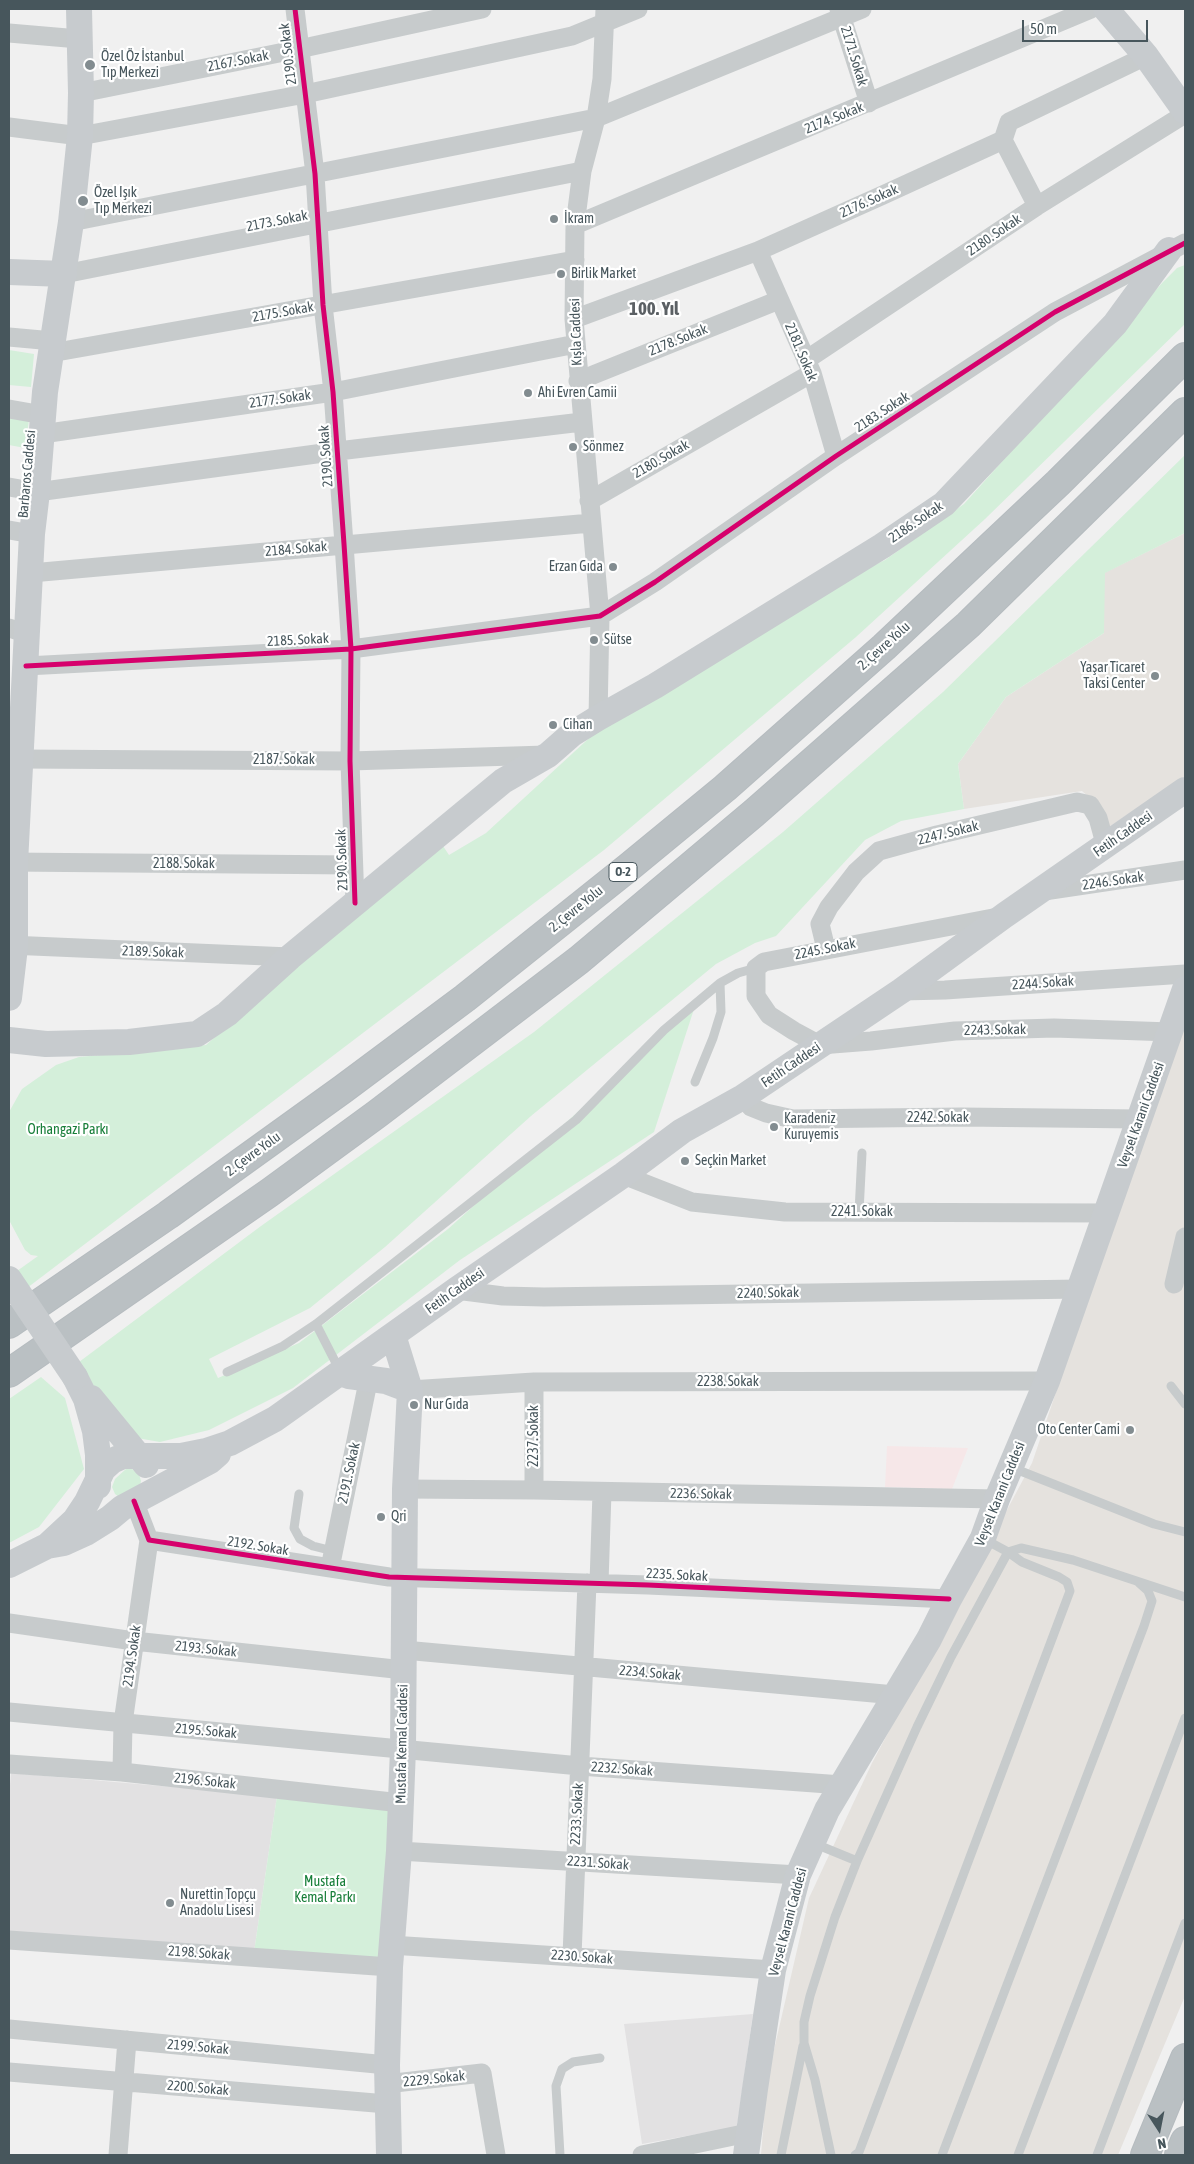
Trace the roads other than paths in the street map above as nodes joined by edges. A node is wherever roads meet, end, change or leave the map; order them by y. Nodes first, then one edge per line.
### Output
1 (79, 9) edge
2 (295, 9) edge
3 (482, 9) edge
4 (638, 9) edge
5 (862, 9) edge
6 (1091, 9) edge
7 (1106, 9) edge
8 (841, 13) edge
9 (605, 16) edge
10 (9, 33) edge
11 (80, 40) junction
12 (299, 49) junction
13 (1146, 56) junction
14 (81, 92) junction
15 (304, 94) junction
16 (869, 103) junction
17 (1185, 113) edge
18 (596, 118) junction
19 (9, 127) edge
20 (80, 136) junction
21 (1003, 140) junction
22 (582, 170) junction
23 (315, 174) junction
24 (1037, 206) junction
25 (71, 222) junction
26 (317, 224) junction
27 (575, 225) junction
28 (1177, 246) edge
29 (758, 250) junction
30 (574, 260) junction
31 (9, 272) edge
32 (64, 274) junction
33 (779, 300) junction
34 (323, 305) junction
35 (574, 319) junction
36 (9, 337) edge
37 (576, 344) junction
38 (52, 347) junction
39 (1185, 357) edge
40 (809, 366) junction
41 (578, 381) junction
42 (333, 392) junction
43 (9, 409) edge
44 (1185, 412) edge
45 (582, 422) junction
46 (42, 424) junction
47 (338, 451) junction
48 (836, 456) junction
49 (9, 487) edge
50 (38, 492) junction
51 (589, 502) junction
52 (591, 523) junction
53 (20, 532) edge
54 (344, 544) junction
55 (31, 573) junction
56 (600, 616) junction
57 (18, 631) edge
58 (351, 649) junction
59 (26, 666) junction
60 (598, 718) junction
61 (16, 723) edge
62 (548, 755) junction
63 (350, 761) junction
64 (16, 773) edge
65 (1185, 790) edge
66 (1106, 847) junction
67 (12, 863) edge
68 (352, 866) junction
69 (1185, 870) edge
70 (1040, 891) junction
71 (355, 903) junction
72 (1005, 916) junction
73 (12, 946) edge
74 (826, 949) junction
75 (290, 957) junction
76 (756, 968) junction
77 (1185, 974) edge
78 (720, 983) junction
79 (1185, 989) edge
80 (902, 991) junction
81 (9, 998) edge
82 (1171, 1032) junction
83 (9, 1040) edge
84 (820, 1045) junction
85 (695, 1082) dead end
86 (743, 1098) junction
87 (1139, 1119) junction
88 (862, 1153) dead end
89 (623, 1175) junction
90 (859, 1212) junction
91 (1106, 1213) junction
92 (1185, 1237) edge
93 (9, 1279) edge
94 (1174, 1284) dead end
95 (1080, 1289) junction
96 (456, 1290) junction
97 (9, 1324) edge
98 (316, 1324) junction
99 (393, 1335) junction
100 (227, 1372) dead end
101 (341, 1372) junction
102 (9, 1373) edge
103 (75, 1376) junction
104 (369, 1378) junction
105 (1046, 1381) junction
106 (534, 1382) junction
107 (1171, 1386) dead end
108 (410, 1390) junction
109 (1185, 1404) edge
110 (230, 1443) junction
111 (140, 1457) junction
112 (1011, 1466) junction
113 (97, 1482) junction
114 (405, 1489) junction
115 (534, 1490) junction
116 (602, 1492) junction
117 (299, 1494) dead end
118 (997, 1499) junction
119 (136, 1500) junction
120 (1185, 1532) edge
121 (983, 1538) junction
122 (150, 1540) junction
123 (47, 1546) junction
124 (1008, 1552) junction
125 (331, 1560) junction
126 (9, 1565) edge
127 (405, 1577) junction
128 (1138, 1581) junction
129 (593, 1583) junction
130 (1185, 1597) edge
131 (949, 1598) junction
132 (9, 1623) edge
133 (134, 1641) junction
134 (404, 1660) junction
135 (585, 1668) junction
136 (895, 1695) junction
137 (9, 1712) edge
138 (1185, 1718) edge
139 (124, 1723) junction
140 (403, 1749) junction
141 (9, 1764) edge
142 (580, 1766) junction
143 (122, 1772) junction
144 (842, 1785) junction
145 (401, 1803) junction
146 (812, 1843) junction
147 (398, 1851) junction
148 (857, 1861) junction
149 (574, 1862) junction
150 (798, 1875) junction
151 (1185, 1923) edge
152 (9, 1940) edge
153 (391, 1956) junction
154 (572, 1956) junction
155 (773, 1970) junction
156 (9, 2029) edge
157 (127, 2040) junction
158 (804, 2043) junction
159 (600, 2058) dead end
160 (1185, 2058) edge
161 (9, 2072) edge
162 (125, 2082) junction
163 (387, 2084) junction
164 (1185, 2141) edge
165 (747, 2144) edge
166 (118, 2155) edge
167 (389, 2155) edge
168 (496, 2155) edge
169 (560, 2155) edge
170 (642, 2155) edge
171 (781, 2155) edge
172 (831, 2155) edge
173 (855, 2155) edge
174 (942, 2155) edge
175 (1018, 2155) edge
176 (1097, 2155) edge
177 (1145, 2155) edge
178 (1179, 2155) edge

1 - 11 main road, Barbaros Caddesi
2 - 12 street, 2190. Sokak
3 - 12 street, 2167. Sokak
4 - 9 street
5 - 8 street
6 - 16 street, 2174. Sokak
7 - 13 main road
8 - 16 street, 2171. Sokak
8 - 18 street
9 - 15 street
9 - 18 street, Kışla Caddesi
10 - 11 street
11 - 14 main road, Barbaros Caddesi
12 - 14 street, 2167. Sokak
12 - 15 street, 2190. Sokak
13 - 17 main road
13 - 21 street
14 - 20 main road, Barbaros Caddesi
15 - 20 street
15 - 23 street, 2190. Sokak
16 - 27 street, 2174. Sokak
17 - 24 street, 2180. Sokak
18 - 22 street, Kışla Caddesi
18 - 23 street
19 - 20 street
20 - 25 main road, Barbaros Caddesi
21 - 24 street
21 - 29 street, 2176. Sokak
22 - 26 street, 2173. Sokak
22 - 27 street, Kışla Caddesi
23 - 25 street
23 - 26 street, 2190. Sokak
24 - 40 street, 2180. Sokak
25 - 32 main road, Barbaros Caddesi
26 - 32 street, 2173. Sokak
26 - 34 street, 2190. Sokak
27 - 30 street, Kışla Caddesi
28 - 48 street, 2183. Sokak
28 - 60 main road, 2186. Sokak
29 - 33 street, 2181. Sokak
29 - 35 street, 2176. Sokak
30 - 34 street, 2175. Sokak
30 - 35 street, Kışla Caddesi
31 - 32 main road
32 - 38 main road, Barbaros Caddesi
33 - 40 street, 2181. Sokak
33 - 41 street, 2178. Sokak
34 - 38 street, 2175. Sokak
34 - 42 street, 2190. Sokak
35 - 37 street, Kışla Caddesi
36 - 38 street, 2175. Sokak
37 - 41 street, Kışla Caddesi
37 - 42 street, 2177. Sokak
38 - 46 main road, Barbaros Caddesi
39 - 97 highway, 2. Çevre Yolu / O-2
40 - 48 street, 2181. Sokak
40 - 51 street, 2180. Sokak
41 - 45 street, Kışla Caddesi
42 - 46 street, 2177. Sokak
42 - 47 street, 2190. Sokak
43 - 46 street, 2177. Sokak
44 - 102 highway
45 - 47 street
45 - 51 street, Kışla Caddesi
46 - 50 main road, Barbaros Caddesi
47 - 50 street
47 - 54 street, 2190. Sokak
48 - 56 street, 2183. Sokak
49 - 50 street
50 - 53 main road, Barbaros Caddesi
51 - 52 street, Kışla Caddesi
52 - 54 street, 2184. Sokak
52 - 56 street, Kışla Caddesi
53 - 55 main road, Barbaros Caddesi
54 - 55 street, 2184. Sokak
54 - 58 street, 2190. Sokak
55 - 57 main road, Barbaros Caddesi
56 - 58 street, 2185. Sokak
56 - 60 street, Kışla Caddesi
57 - 59 main road, Barbaros Caddesi
58 - 59 street, 2185. Sokak
58 - 63 street, 2190. Sokak
59 - 61 main road, Barbaros Caddesi
60 - 62 main road, 2186. Sokak
61 - 64 main road, Barbaros Caddesi
62 - 63 street, 2187. Sokak
62 - 71 main road, 2186. Sokak
63 - 64 street, 2187. Sokak
63 - 68 street, 2190. Sokak
64 - 67 main road, Barbaros Caddesi
65 - 66 main road, Fetih Caddesi
66 - 70 main road, Fetih Caddesi
66 - 74 street, 2247. Sokak
67 - 68 street, 2188. Sokak
67 - 73 main road, Barbaros Caddesi
68 - 71 street, 2190. Sokak
69 - 70 street, 2246. Sokak
70 - 72 main road, Fetih Caddesi
71 - 75 main road, 2186. Sokak
72 - 74 street, 2245. Sokak
72 - 80 main road, Fetih Caddesi
73 - 75 street, 2189. Sokak
73 - 81 main road, Barbaros Caddesi
74 - 76 street, 2245. Sokak
75 - 83 main road, 2186. Sokak
76 - 78 lane
76 - 84 street
77 - 80 street, 2244. Sokak
78 - 85 lane
78 - 98 lane
79 - 82 main road, Veysel Karani Caddesi
80 - 84 main road, Fetih Caddesi
82 - 84 street, 2243. Sokak
82 - 87 main road, Veysel Karani Caddesi
84 - 86 main road, Fetih Caddesi
86 - 87 street, 2242. Sokak
86 - 89 main road, Fetih Caddesi
87 - 91 main road, Veysel Karani Caddesi
88 - 90 lane
89 - 90 street, 2241. Sokak
89 - 96 main road, Fetih Caddesi
90 - 91 street, 2241. Sokak
91 - 95 main road, Veysel Karani Caddesi
92 - 94 street
93 - 103 main road, bridge
95 - 96 street, 2240. Sokak
95 - 105 main road, Veysel Karani Caddesi
96 - 99 main road, Fetih Caddesi
98 - 100 lane
98 - 101 lane
99 - 101 main road, Fetih Caddesi
99 - 108 main road, Mustafa Kemal Caddesi
101 - 104 main road
101 - 110 main road, Fetih Caddesi
103 - 111 main road
103 - 113 main road
104 - 108 main road
104 - 125 street, 2191. Sokak
105 - 106 street, 2238. Sokak
105 - 112 main road, Veysel Karani Caddesi
106 - 108 street, 2238. Sokak
106 - 115 street, 2237. Sokak
107 - 109 lane
108 - 114 main road, Mustafa Kemal Caddesi
110 - 111 main road
110 - 119 main road
111 - 113 main road
111 - 119 main road
112 - 118 main road, Veysel Karani Caddesi
112 - 120 lane
113 - 119 main road
113 - 123 main road
114 - 115 street, 2236. Sokak
114 - 127 main road, Mustafa Kemal Caddesi
115 - 116 street, 2236. Sokak
116 - 118 street, 2236. Sokak
116 - 129 street, 2233. Sokak
117 - 125 lane
118 - 121 main road, Veysel Karani Caddesi
119 - 122 street
119 - 123 main road
121 - 124 lane
121 - 131 main road, Veysel Karani Caddesi
122 - 125 street, 2192. Sokak
122 - 133 street, 2194. Sokak
123 - 126 main road
124 - 128 lane
124 - 148 lane
124 - 173 lane
125 - 127 street, 2192. Sokak
127 - 129 street, 2235. Sokak
127 - 134 main road, Mustafa Kemal Caddesi
128 - 130 lane
128 - 174 lane
129 - 131 street, 2235. Sokak
129 - 135 street, 2233. Sokak
131 - 136 main road, Veysel Karani Caddesi
132 - 133 street, 2193. Sokak
133 - 134 street, 2193. Sokak
133 - 139 street, 2194. Sokak
134 - 135 street, 2234. Sokak
134 - 140 main road, Mustafa Kemal Caddesi
135 - 136 street, 2234. Sokak
135 - 142 street, 2233. Sokak
136 - 144 main road, Veysel Karani Caddesi
137 - 139 street, 2195. Sokak
138 - 175 lane
139 - 140 street, 2195. Sokak
139 - 143 street, 2194. Sokak
140 - 142 street, 2232. Sokak
140 - 145 main road, Mustafa Kemal Caddesi
141 - 143 street, 2196. Sokak
142 - 144 street, 2232. Sokak
142 - 149 street, 2233. Sokak
143 - 145 street, 2196. Sokak
144 - 146 main road, Veysel Karani Caddesi
145 - 147 main road, Mustafa Kemal Caddesi
146 - 148 lane
146 - 150 main road, Veysel Karani Caddesi
147 - 149 street, 2231. Sokak
147 - 153 main road, Mustafa Kemal Caddesi
148 - 158 lane
149 - 150 street, 2231. Sokak
149 - 154 street, 2233. Sokak
150 - 155 main road, Veysel Karani Caddesi
151 - 176 lane
152 - 153 street, 2198. Sokak
153 - 154 street, 2230. Sokak
153 - 163 main road, Mustafa Kemal Caddesi
154 - 155 street, 2230. Sokak
155 - 165 main road, Veysel Karani Caddesi
156 - 157 street, 2199. Sokak
157 - 162 street
157 - 163 street, 2199. Sokak
158 - 171 lane
158 - 172 lane
159 - 169 lane
160 - 177 highway
161 - 162 street, 2200. Sokak
162 - 163 street, 2200. Sokak
162 - 166 street
163 - 167 main road, Mustafa Kemal Caddesi
163 - 168 street, 2229. Sokak
164 - 178 highway
165 - 170 street

